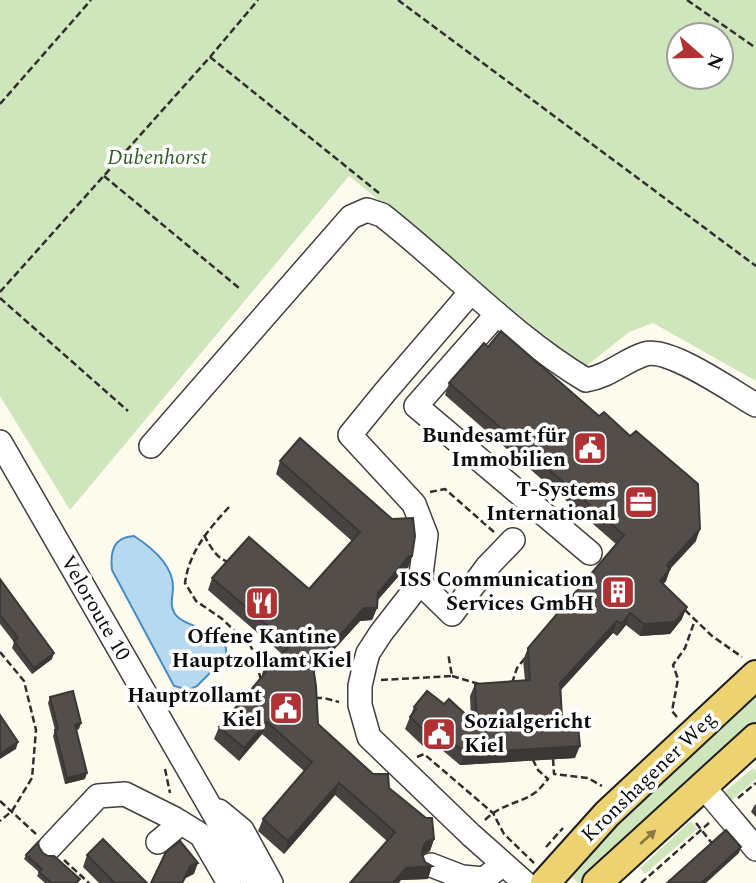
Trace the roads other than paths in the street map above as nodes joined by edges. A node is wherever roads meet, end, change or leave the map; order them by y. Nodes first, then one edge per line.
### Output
1 (471, 292) junction
2 (497, 314) junction
3 (756, 405) edge
4 (0, 442) edge
5 (150, 446) dead end
6 (513, 540) road end
7 (590, 553) dead end
8 (421, 583) junction
9 (750, 667) edge
10 (756, 738) edge
11 (703, 786) junction
12 (206, 800) junction
13 (181, 823) junction
14 (158, 842) dead end
15 (50, 847) dead end
16 (756, 849) edge
17 (503, 864) junction
18 (431, 865) edge
19 (535, 876) edge
20 (229, 883) edge
21 (254, 883) edge
22 (271, 883) edge
23 (597, 883) edge

1 - 2 street
1 - 5 street
1 - 8 street
2 - 3 street
2 - 7 street
4 - 12 street, Veloroute 10
6 - 8 street
8 - 17 street
9 - 19 main road, Kronshagener Weg
10 - 11 main road, Kronshagener Weg
11 - 16 street
23 -> 11 main road, Kronshagener Weg
12 - 21 street, Veloroute 10
12 - 22 street
13 - 14 street
13 - 15 street
13 - 20 street
17 - 18 street
17 - 19 street

